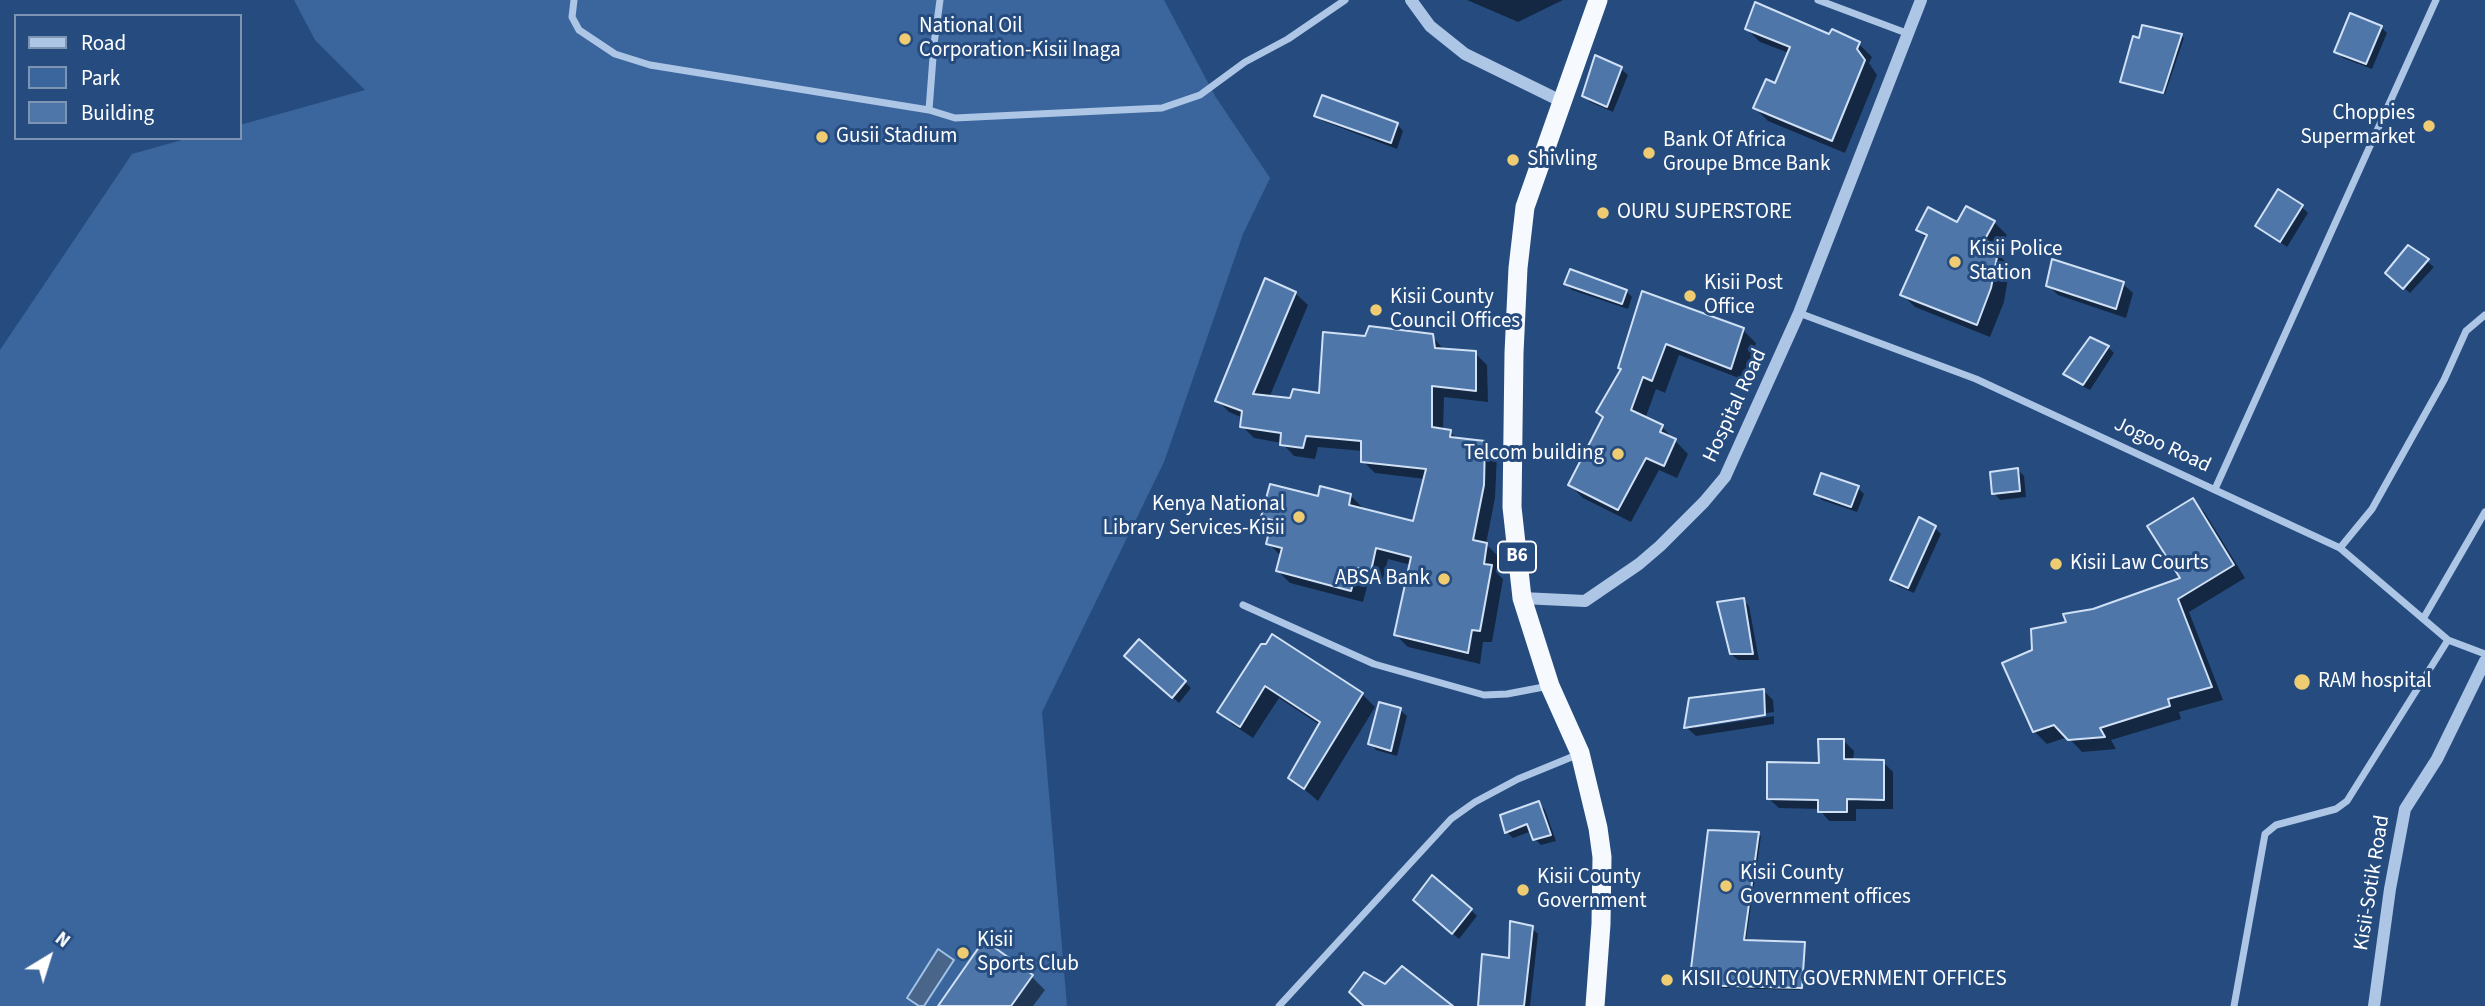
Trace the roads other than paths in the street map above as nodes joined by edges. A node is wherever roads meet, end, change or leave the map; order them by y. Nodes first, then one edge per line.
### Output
1 (574, 0) edge
2 (940, 0) edge
3 (1345, 0) edge
4 (1412, 0) edge
5 (1598, 0) edge
6 (1818, 0) edge
7 (1921, 0) edge
8 (2436, 0) edge
9 (1910, 35) junction
10 (1563, 102) junction
11 (929, 110) junction
12 (1799, 313) junction
13 (2485, 314) edge
14 (2215, 489) junction
15 (2485, 512) edge
16 (2340, 548) junction
17 (1521, 598) junction
18 (1243, 605) dead end
19 (2423, 619) junction
20 (2448, 640) junction
21 (2485, 654) edge
22 (2485, 661) edge
23 (1550, 686) junction
24 (1580, 753) junction
25 (1279, 1006) edge
26 (1595, 1006) edge
27 (2234, 1006) edge
28 (2374, 1006) edge

1 - 11 street
2 - 11 street
3 - 11 street
4 - 10 street
5 - 10 highway, B6
6 - 9 street
7 - 9 street, Hospital Road
8 - 14 street
9 - 12 street, Hospital Road
10 - 17 highway, B6
12 - 14 street, Jogoo Road
12 - 17 street, Hospital Road
13 - 16 street
14 - 16 street, Jogoo Road
15 - 19 street
16 - 19 street, Jogoo Road
17 - 23 highway, B6
18 - 23 street
19 - 20 street, Jogoo Road
20 - 21 street, Jogoo Road
20 - 27 street
22 - 28 street, Kisii-Sotik Road
23 - 24 highway, B6
24 - 25 street
24 - 26 highway, B6

